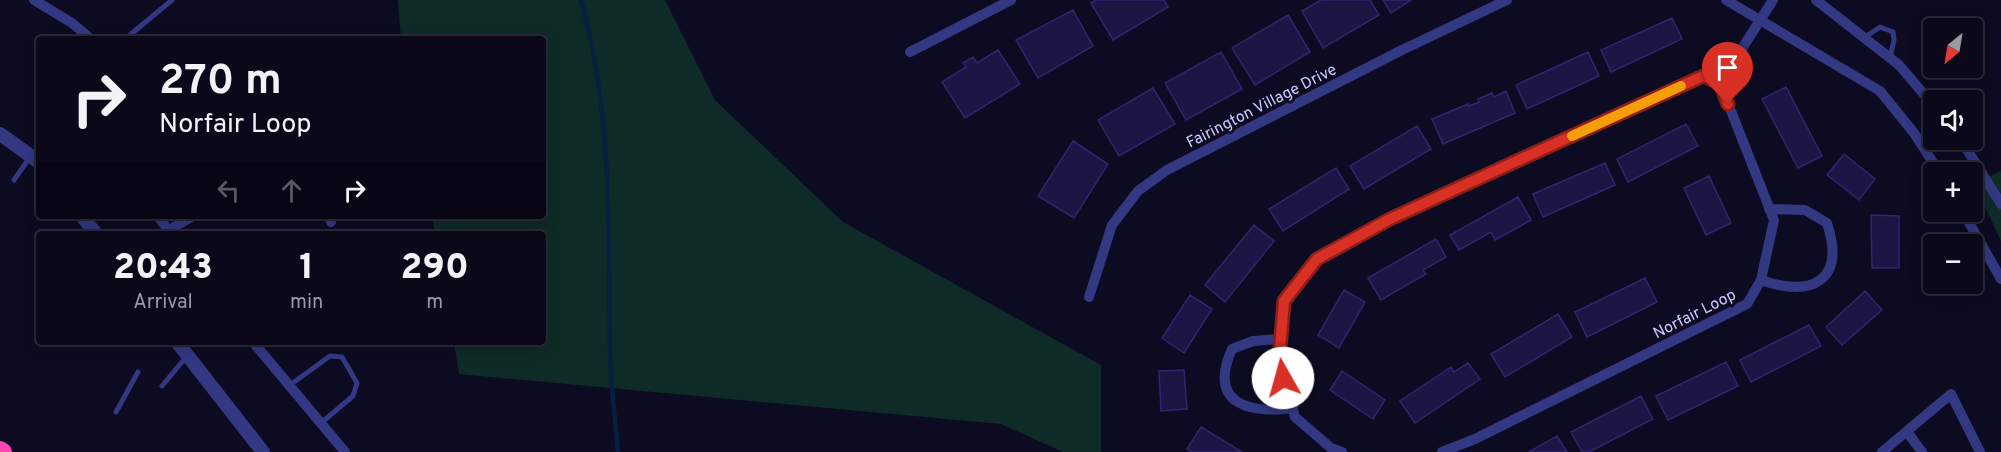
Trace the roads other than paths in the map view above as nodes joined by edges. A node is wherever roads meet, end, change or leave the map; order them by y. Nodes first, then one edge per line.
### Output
1 (34, 0) edge
2 (172, 0) edge
3 (1011, 0) edge
4 (1507, 0) edge
5 (1726, 0) edge
6 (1773, 0) edge
7 (1816, 0) edge
8 (1762, 20) junction
9 (87, 36) edge
10 (129, 36) edge
11 (1864, 37) junction
12 (910, 52) dead end
13 (1890, 57) junction
14 (1720, 83) junction
15 (1923, 94) edge
16 (0, 134) edge
17 (1967, 150) edge
18 (35, 158) edge
19 (1933, 162) edge
20 (14, 180) dead end
21 (2001, 204) edge
22 (1769, 209) junction
23 (84, 219) edge
24 (189, 219) edge
25 (1969, 222) edge
26 (94, 231) edge
27 (171, 231) edge
28 (2001, 279) edge
29 (1761, 280) junction
30 (1089, 297) dead end
31 (1281, 339) junction
32 (179, 345) edge
33 (255, 345) edge
34 (187, 355) junction
35 (138, 372) dead end
36 (162, 386) dead end
37 (288, 386) junction
38 (1293, 408) junction
39 (116, 412) dead end
40 (320, 424) junction
41 (1908, 433) junction
42 (263, 452) edge
43 (345, 452) edge
44 (1342, 452) edge
45 (1442, 452) edge
46 (1882, 452) edge
47 (1922, 452) edge
48 (1980, 452) edge

1 - 9 street
2 - 10 lane
3 - 12 street
4 - 30 street, Fairington Village Drive
5 - 8 street
6 - 8 street
7 - 11 street
8 - 14 street
8 - 19 street
11 - 13 street
11 - 13 lane
13 - 15 street
14 - 22 street, Norfair Loop
14 - 31 street
16 - 18 street
17 - 21 street
18 - 20 lane
22 - 29 street, Norfair Loop
22 - 29 street
23 - 26 street
24 - 27 street
25 - 28 street
29 - 45 street, Norfair Loop
31 - 38 street
31 - 38 street
32 - 34 street
33 - 37 street
34 - 36 lane
34 - 42 street
35 - 39 lane
37 - 40 street
37 - 40 lane
38 - 44 street
40 - 43 street
41 - 46 street
41 - 47 street
41 - 48 street

